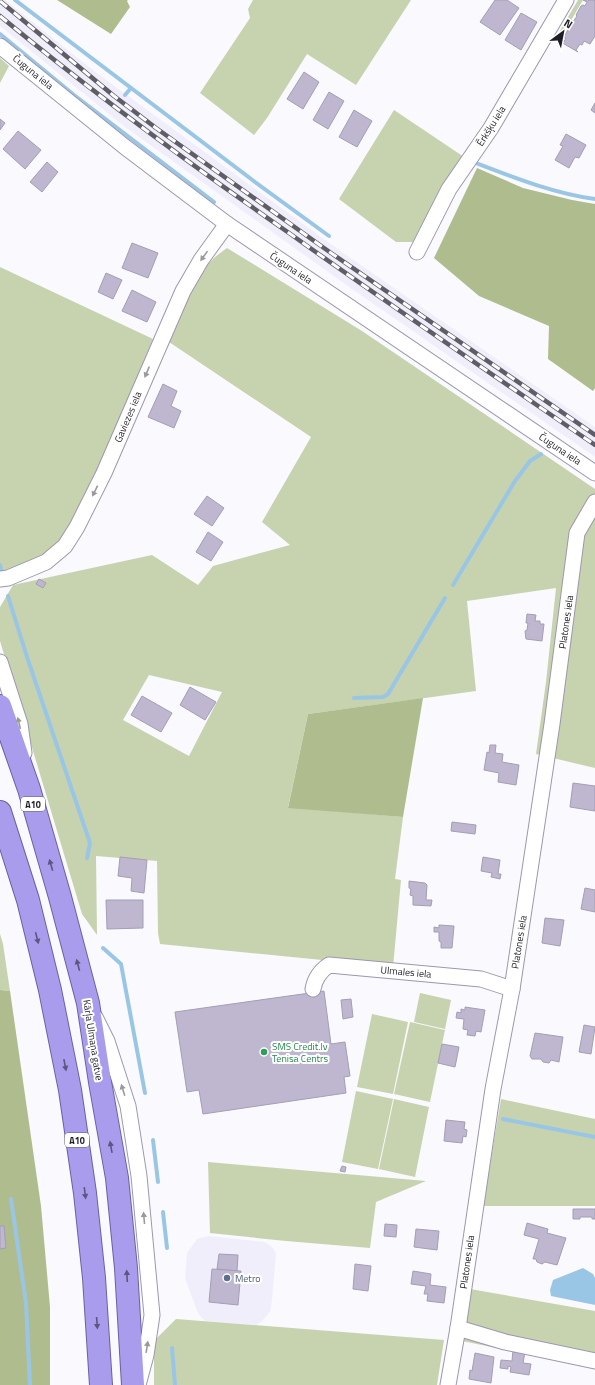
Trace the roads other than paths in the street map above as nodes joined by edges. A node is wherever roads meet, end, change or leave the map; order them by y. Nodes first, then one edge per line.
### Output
1 (566, 0) edge
2 (0, 46) edge
3 (228, 224) junction
4 (417, 252) dead end
5 (595, 473) edge
6 (595, 502) edge
7 (0, 579) edge
8 (0, 662) edge
9 (0, 706) edge
10 (29, 790) junction
11 (0, 812) edge
12 (313, 989) dead end
13 (512, 989) junction
14 (88, 1003) junction
15 (458, 1328) junction
16 (595, 1361) edge
17 (101, 1385) edge
18 (133, 1385) edge
19 (138, 1385) edge
20 (448, 1385) edge

1 - 4 street, Ērkšķu iela
2 - 3 street, Čuguna iela
3 - 5 street, Čuguna iela
3 -> 7 street, Gaviezes iela
6 - 13 street, Platones iela
10 -> 8 street
9 - 10 highway, Kārļa Ulmaņa gatve / A10
14 -> 10 highway, Kārļa Ulmaņa gatve / A10
11 -> 17 highway, A10
12 - 13 street, Ulmales iela
13 - 15 street, Platones iela
18 -> 14 highway, Kārļa Ulmaņa gatve / A10
19 -> 14 street
15 - 16 street
15 - 20 street, Platones iela

